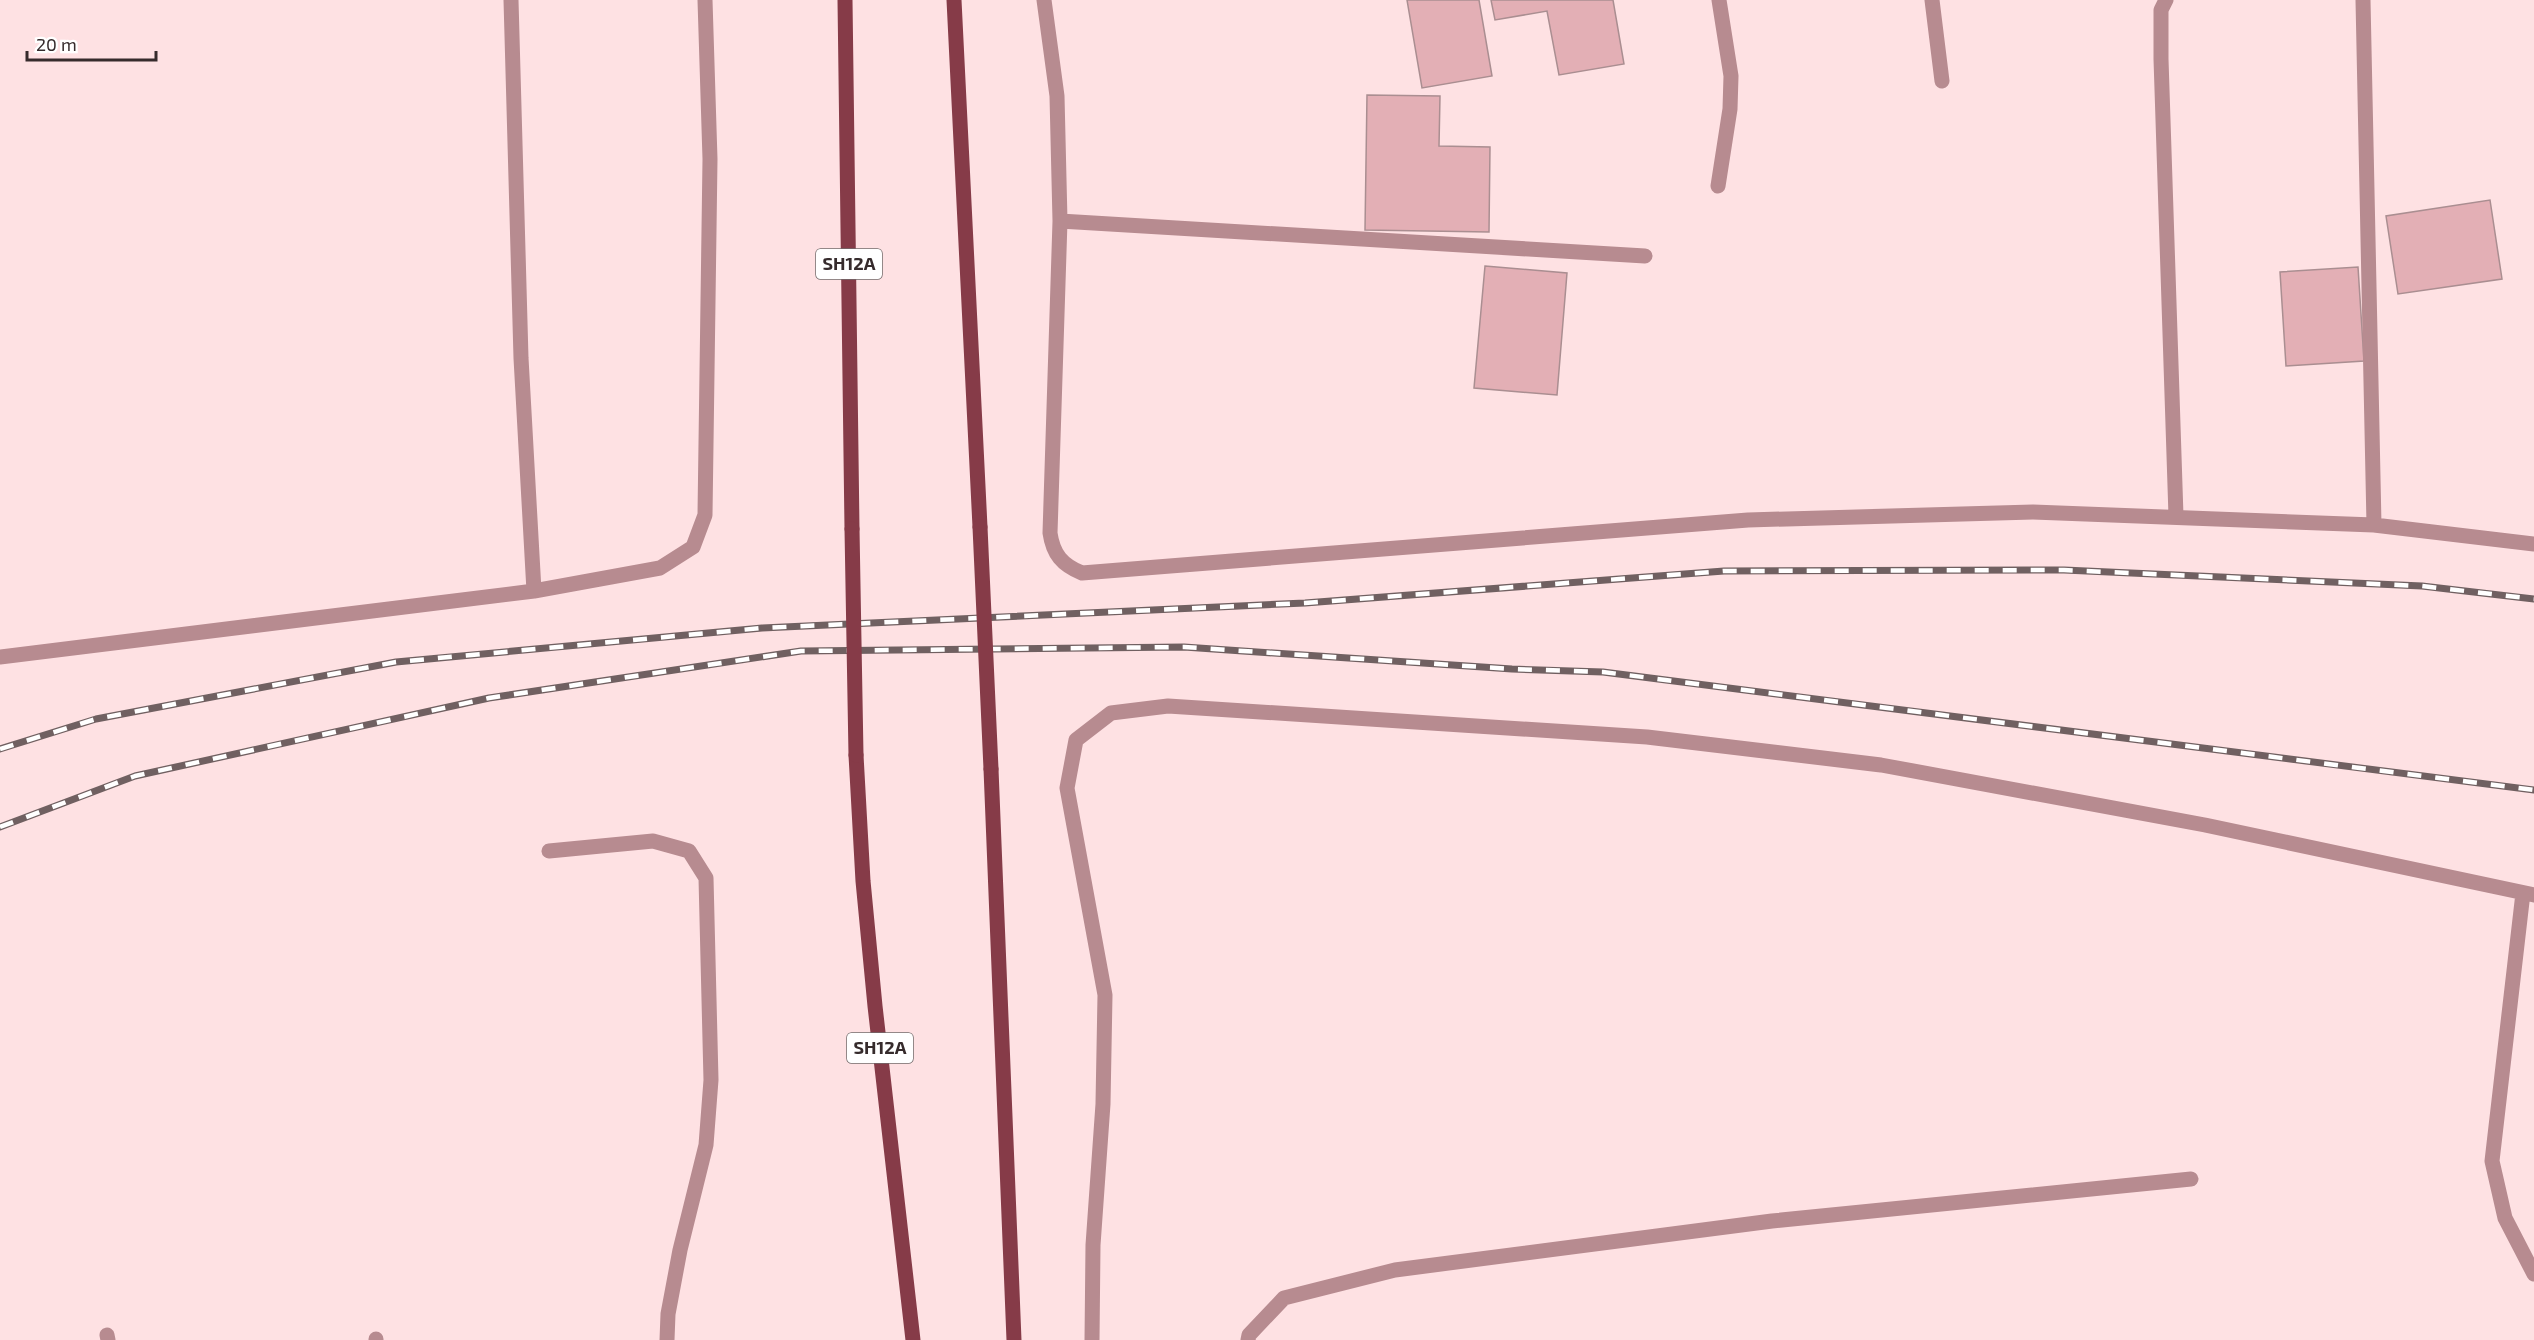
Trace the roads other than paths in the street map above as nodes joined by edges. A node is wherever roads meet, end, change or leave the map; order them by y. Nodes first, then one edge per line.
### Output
1 (511, 0) edge
2 (705, 0) edge
3 (845, 0) edge
4 (954, 0) edge
5 (1044, 0) edge
6 (1719, 0) edge
7 (1932, 0) edge
8 (2166, 0) edge
9 (2362, 0) edge
10 (1942, 81) dead end
11 (1718, 186) dead end
12 (1060, 221) junction
13 (1645, 256) dead end
14 (2176, 516) junction
15 (2374, 525) junction
16 (2534, 544) edge
17 (534, 591) junction
18 (0, 657) edge
19 (549, 851) dead end
20 (2529, 894) edge
21 (2191, 1179) dead end
22 (2534, 1275) edge
23 (667, 1340) edge
24 (913, 1340) edge
25 (1014, 1340) edge
26 (1092, 1340) edge
27 (1248, 1340) edge

1 - 17 street
2 - 17 street
3 - 24 main road, SH12A, bridge
4 - 25 main road, bridge
5 - 12 street
6 - 11 street
7 - 10 street
8 - 14 street
9 - 15 street
12 - 13 street
12 - 14 street
14 - 15 street
15 - 16 street
17 - 18 street
19 - 23 street
20 - 22 street
20 - 26 street
21 - 27 street

